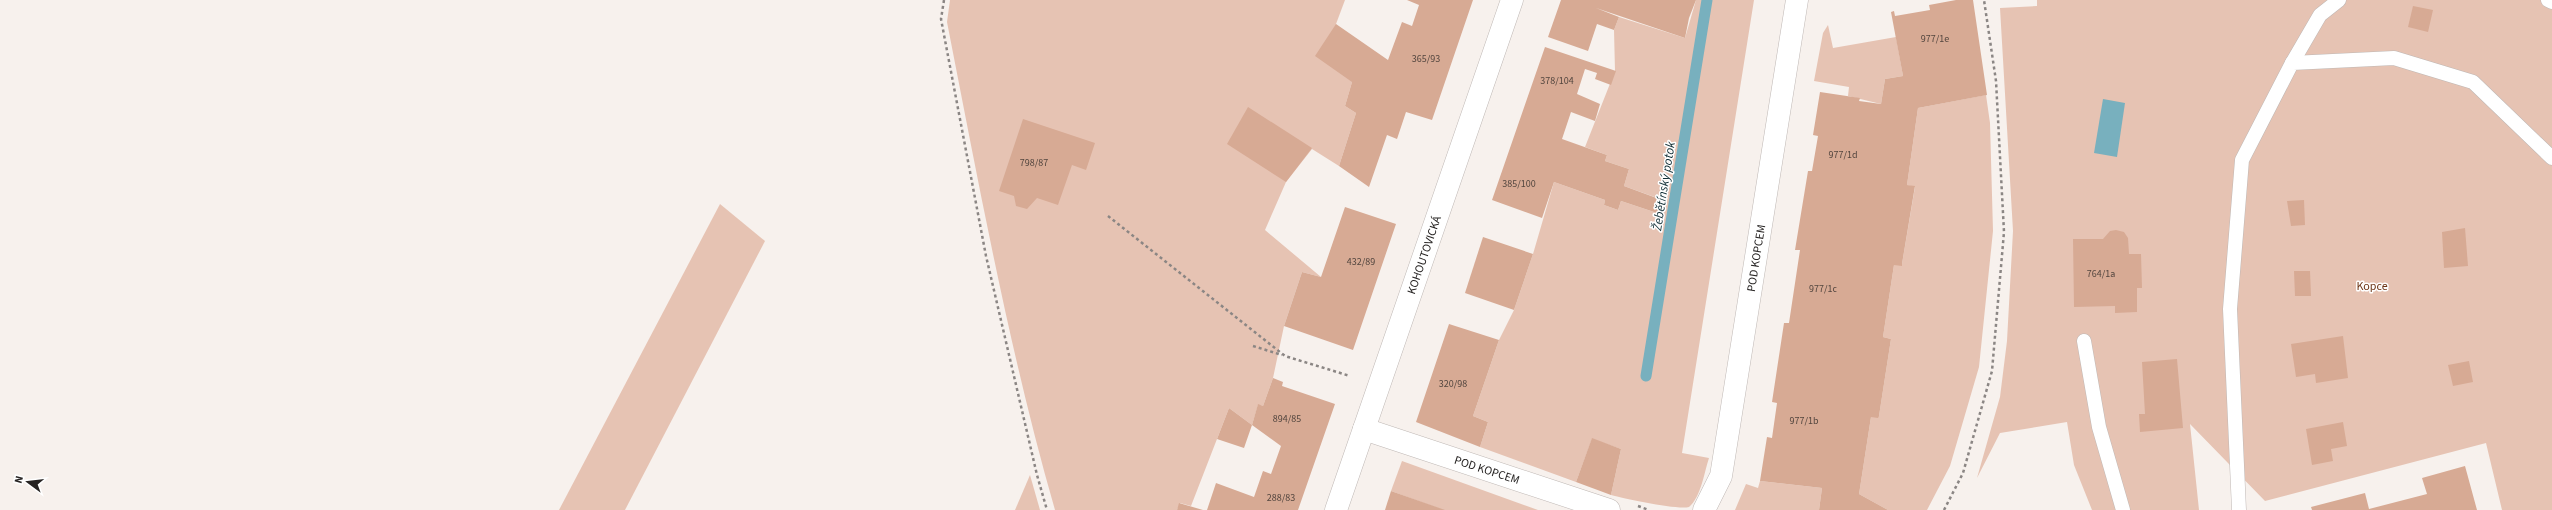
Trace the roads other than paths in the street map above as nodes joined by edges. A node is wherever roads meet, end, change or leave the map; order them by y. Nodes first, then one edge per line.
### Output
1 (1512, 0) edge
2 (2339, 0) edge
3 (2548, 0) edge
4 (1801, 1) edge
5 (2552, 2) edge
6 (2292, 63) junction
7 (2552, 158) edge
8 (2084, 341) dead end
9 (1364, 429) junction
10 (1336, 510) edge
11 (1609, 510) edge
12 (1704, 510) edge
13 (2123, 510) edge
14 (2239, 510) edge

1 - 9 street, KOHOUTOVICKÁ
2 - 6 lane
3 - 5 lane
4 - 12 street, POD KOPCEM
6 - 7 lane
6 - 14 lane
8 - 13 lane
9 - 10 street, KOHOUTOVICKÁ
9 - 11 street, POD KOPCEM

